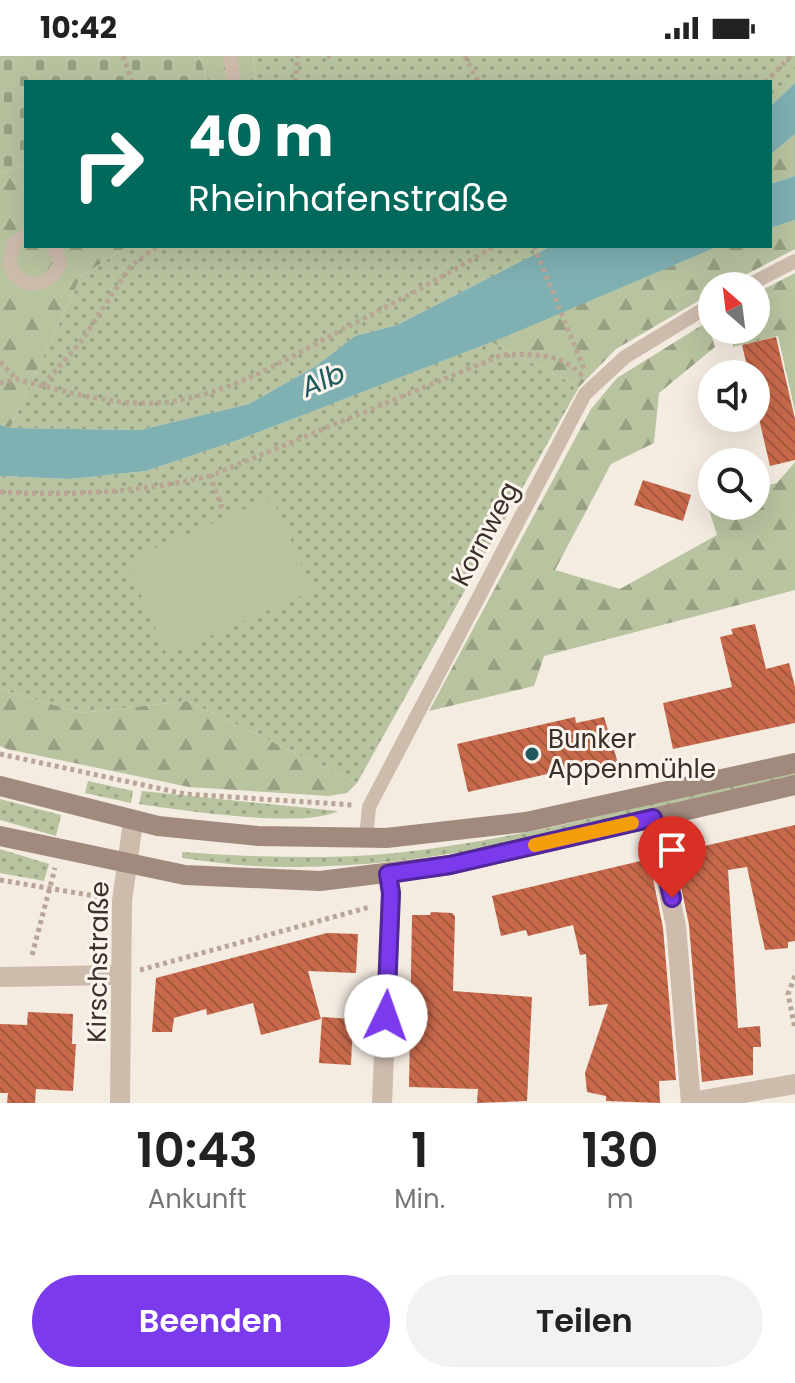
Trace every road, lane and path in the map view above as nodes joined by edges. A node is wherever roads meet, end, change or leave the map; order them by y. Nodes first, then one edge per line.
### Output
1 (123, 56) edge
2 (231, 56) edge
3 (298, 56) edge
4 (465, 56) edge
5 (791, 56) edge
6 (131, 80) edge
7 (233, 80) edge
8 (295, 80) edge
9 (477, 80) edge
10 (767, 80) edge
11 (24, 236) edge
12 (55, 248) edge
13 (154, 248) edge
14 (491, 248) edge
15 (535, 248) edge
16 (795, 261) edge
17 (770, 274) edge
18 (698, 313) edge
19 (0, 362) edge
20 (16, 379) junction
21 (0, 383) edge
22 (42, 385) junction
23 (590, 385) junction
24 (210, 476) junction
25 (0, 492) edge
26 (222, 508) dead end
27 (0, 752) edge
28 (795, 763) edge
29 (795, 785) edge
30 (0, 786) edge
31 (369, 807) junction
32 (653, 818) junction
33 (133, 822) junction
34 (0, 836) edge
35 (366, 838) junction
36 (127, 864) junction
37 (388, 874) junction
38 (0, 880) edge
39 (50, 889) junction
40 (122, 901) junction
41 (391, 901) junction
42 (120, 975) junction
43 (27, 976) junction
44 (795, 976) edge
45 (0, 977) edge
46 (795, 1029) edge
47 (795, 1084) edge
48 (691, 1102) edge
49 (120, 1103) edge
50 (382, 1103) edge

1 - 6 path
2 - 7 lane
3 - 8 path
4 - 9 path
5 - 10 path
11 - 12 lane
13 - 22 path
14 - 22 path
15 - 23 path
16 - 17 lane
18 - 23 lane, Kornweg
19 - 20 path
20 - 21 path
20 - 22 path
23 - 24 path
23 - 31 lane, Kornweg
24 - 25 path
24 - 26 path
27 - 31 path
28 - 35 main road
29 - 32 main road
30 - 33 main road
31 - 35 lane, Kornweg
32 - 37 main road
32 - 48 street
33 - 35 main road
33 - 36 street, Kirschstraße
34 - 36 main road
36 - 37 main road
36 - 40 street, Kirschstraße
37 - 41 street
38 - 39 path
39 - 40 path
39 - 43 path
40 - 42 street, Kirschstraße
41 - 42 path
41 - 50 street
42 - 43 street
42 - 49 street, Kirschstraße
43 - 45 street
44 - 46 path
47 - 48 street

